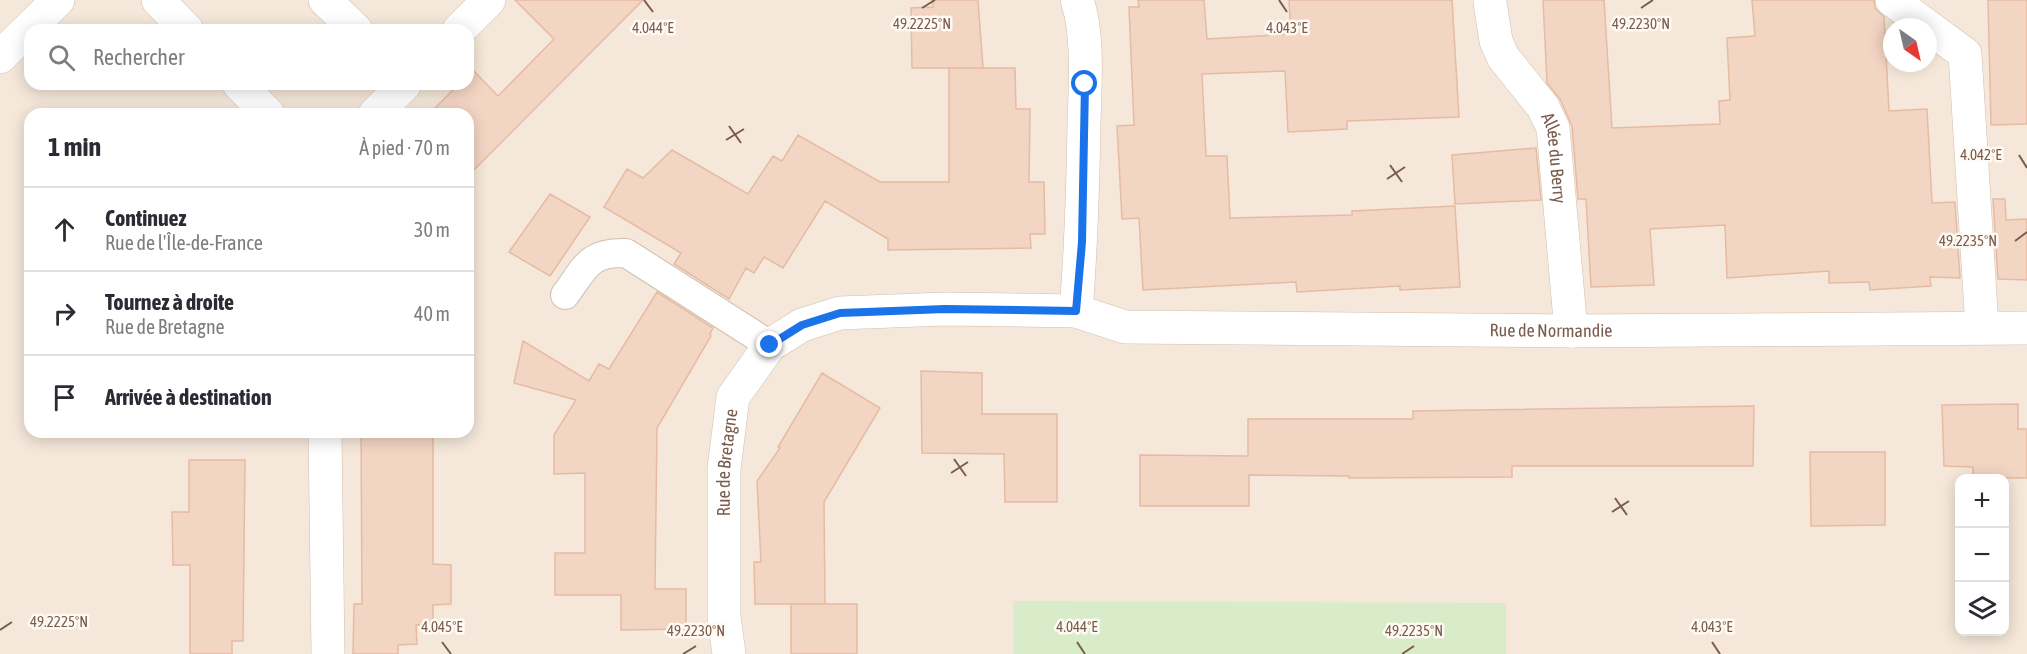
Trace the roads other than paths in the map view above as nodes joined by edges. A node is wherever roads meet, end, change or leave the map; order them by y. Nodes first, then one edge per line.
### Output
1 (58, 0) edge
2 (158, 0) edge
3 (325, 0) edge
4 (489, 0) edge
5 (1077, 0) edge
6 (1892, 0) edge
7 (1490, 2) dead end
8 (34, 24) edge
9 (181, 24) edge
10 (350, 24) edge
11 (465, 24) edge
12 (24, 33) edge
13 (0, 57) edge
14 (245, 90) edge
15 (399, 90) edge
16 (262, 108) edge
17 (381, 108) edge
18 (565, 295) dead end
19 (1076, 311) junction
20 (2027, 327) edge
21 (1982, 328) junction
22 (1571, 331) junction
23 (770, 345) junction
24 (325, 438) edge
25 (328, 654) edge
26 (729, 654) edge

1 - 8 street
2 - 9 street
3 - 10 street
4 - 11 street
5 - 19 street
6 - 21 street
7 - 22 street, Allée du Berry
12 - 13 street
14 - 16 street
15 - 17 street
18 - 23 lane
19 - 22 street, Rue de Normandie
19 - 23 street, Rue de Bretagne
20 - 21 street, Rue de Normandie
21 - 22 street, Rue de Normandie
23 - 26 street, Rue de Bretagne
24 - 25 street

